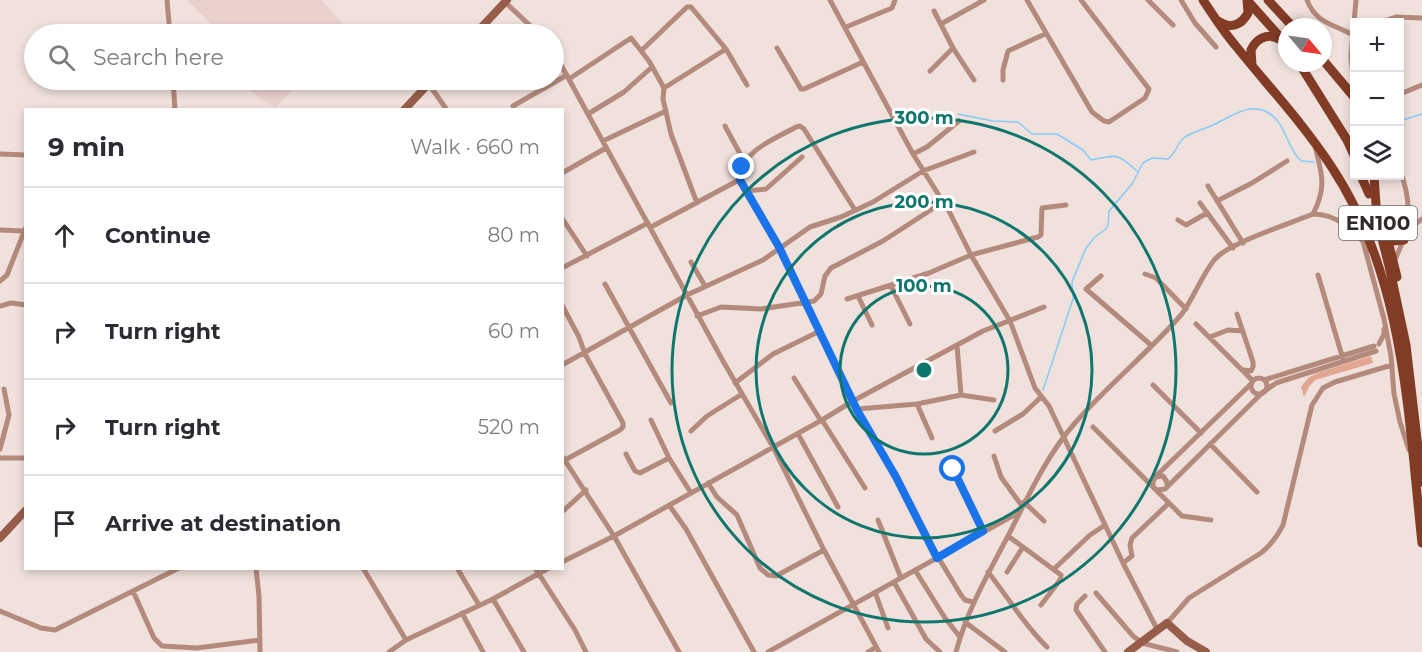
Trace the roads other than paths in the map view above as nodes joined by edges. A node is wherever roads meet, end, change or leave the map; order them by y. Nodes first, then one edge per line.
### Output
1 (168, 0) edge
2 (830, 0) edge
3 (896, 0) edge
4 (984, 0) edge
5 (1027, 0) edge
6 (1081, 0) edge
7 (1148, 0) edge
8 (1181, 0) edge
9 (1203, 0) edge
10 (1247, 0) edge
11 (1268, 0) edge
12 (1307, 0) edge
13 (1356, 0) edge
14 (506, 1) edge
15 (934, 11) dead end
16 (1285, 18) edge
17 (1353, 18) edge
18 (1393, 18) edge
19 (1422, 18) edge
20 (1216, 19) junction
21 (169, 24) edge
22 (484, 24) edge
23 (529, 24) edge
24 (941, 24) junction
25 (1173, 25) dead end
26 (846, 27) junction
27 (1045, 34) junction
28 (1350, 34) edge
29 (1278, 36) edge
30 (1278, 38) edge
31 (1216, 47) dead end
32 (777, 48) dead end
33 (953, 48) junction
34 (726, 49) junction
35 (642, 50) junction
36 (862, 62) junction
37 (652, 68) junction
38 (1254, 68) junction
39 (564, 70) edge
40 (1332, 70) edge
41 (930, 71) dead end
42 (1305, 72) edge
43 (568, 77) junction
44 (564, 79) edge
45 (974, 80) dead end
46 (1003, 80) dead end
47 (747, 85) dead end
48 (1422, 86) edge
49 (664, 88) junction
50 (174, 90) edge
51 (423, 90) edge
52 (435, 90) edge
53 (543, 90) edge
54 (1350, 92) edge
55 (1404, 93) edge
56 (513, 106) dead end
57 (175, 108) edge
58 (406, 108) edge
59 (446, 108) edge
60 (666, 111) junction
61 (588, 114) junction
62 (959, 121) dead end
63 (725, 126) dead end
64 (603, 141) junction
65 (1314, 143) junction
66 (1350, 146) edge
67 (606, 148) junction
68 (974, 152) dead end
69 (0, 154) edge
70 (913, 154) junction
71 (24, 155) edge
72 (802, 157) dead end
73 (1287, 161) dead end
74 (745, 163) junction
75 (923, 171) junction
76 (564, 172) edge
77 (740, 180) junction
78 (1363, 180) edge
79 (1374, 180) edge
80 (1403, 180) edge
81 (1208, 186) dead end
82 (746, 191) junction
83 (1369, 194) dead end
84 (1217, 201) junction
85 (943, 202) junction
86 (1200, 202) dead end
87 (1351, 202) junction
88 (697, 203) junction
89 (1065, 205) dead end
90 (855, 210) junction
91 (1378, 210) dead end
92 (1207, 213) junction
93 (1313, 214) junction
94 (1422, 219) edge
95 (1178, 220) dead end
96 (564, 221) edge
97 (649, 225) junction
98 (24, 229) edge
99 (0, 231) edge
100 (1386, 233) junction
101 (1404, 240) junction
102 (1363, 241) junction
103 (1243, 243) junction
104 (779, 247) junction
105 (1233, 248) junction
106 (971, 255) junction
107 (587, 256) junction
108 (1378, 260) junction
109 (691, 261) dead end
110 (1392, 266) junction
111 (564, 267) edge
112 (1144, 274) dead end
113 (1318, 274) dead end
114 (1101, 276) dead end
115 (0, 281) edge
116 (605, 284) dead end
117 (705, 286) junction
118 (891, 286) junction
119 (687, 295) junction
120 (858, 296) junction
121 (847, 299) dead end
122 (806, 302) junction
123 (24, 305) edge
124 (0, 306) edge
125 (1044, 307) dead end
126 (564, 309) edge
127 (1186, 309) junction
128 (1237, 314) dead end
129 (697, 316) junction
130 (1384, 319) junction
131 (1010, 321) junction
132 (910, 324) dead end
133 (1196, 324) dead end
134 (872, 325) dead end
135 (629, 329) junction
136 (820, 331) junction
137 (1243, 331) junction
138 (1210, 337) junction
139 (957, 345) junction
140 (1151, 345) junction
141 (1378, 348) junction
142 (585, 354) junction
143 (1391, 356) junction
144 (1343, 359) junction
145 (1253, 362) junction
146 (564, 365) edge
147 (1392, 365) junction
148 (1243, 370) junction
149 (794, 378) dead end
150 (1262, 379) junction
151 (1252, 382) junction
152 (735, 383) junction
153 (1153, 385) dead end
154 (4, 389) dead end
155 (1264, 392) junction
156 (742, 394) junction
157 (961, 395) junction
158 (1041, 397) junction
159 (994, 400) dead end
160 (853, 401) junction
161 (671, 403) dead end
162 (917, 404) junction
163 (857, 410) junction
164 (651, 420) dead end
165 (821, 421) junction
166 (1093, 427) dead end
167 (692, 431) dead end
168 (995, 431) dead end
169 (1200, 433) junction
170 (798, 434) junction
171 (1063, 437) junction
172 (932, 438) dead end
173 (1210, 444) junction
174 (773, 447) junction
175 (0, 449) edge
176 (626, 454) dead end
177 (994, 456) dead end
178 (0, 458) edge
179 (24, 458) edge
180 (564, 458) edge
181 (669, 458) junction
182 (1413, 459) junction
183 (953, 469) dead end
184 (1145, 478) junction
185 (1155, 478) junction
186 (1422, 482) edge
187 (708, 483) junction
188 (865, 488) dead end
189 (1166, 488) junction
190 (1155, 489) junction
191 (586, 490) junction
192 (1257, 492) dead end
193 (691, 494) junction
194 (1164, 498) junction
195 (1169, 503) junction
196 (1023, 504) junction
197 (669, 505) junction
198 (838, 507) dead end
199 (564, 510) edge
200 (24, 512) edge
201 (1019, 512) junction
202 (878, 520) dead end
203 (1211, 520) dead end
204 (1044, 521) dead end
205 (1105, 525) junction
206 (983, 531) junction
207 (614, 536) junction
208 (1008, 536) junction
209 (0, 538) edge
210 (1422, 543) edge
211 (1023, 547) junction
212 (824, 550) junction
213 (937, 558) junction
214 (564, 561) edge
215 (1123, 563) junction
216 (1054, 569) junction
217 (175, 570) edge
218 (256, 570) edge
219 (364, 570) edge
220 (458, 570) edge
221 (915, 570) junction
222 (537, 571) edge
223 (988, 572) junction
224 (1007, 572) dead end
225 (900, 578) junction
226 (894, 582) junction
227 (133, 591) junction
228 (875, 592) junction
229 (1096, 592) dead end
230 (1085, 597) dead end
231 (493, 599) junction
232 (974, 602) junction
233 (853, 604) junction
234 (479, 605) junction
235 (1041, 605) dead end
236 (0, 611) edge
237 (462, 613) junction
238 (965, 622) junction
239 (1167, 623) junction
240 (888, 628) dead end
241 (1158, 631) junction
242 (960, 637) junction
243 (260, 640) junction
244 (406, 640) junction
245 (1142, 643) junction
246 (1047, 647) dead end
247 (189, 650) edge
248 (878, 650) edge
249 (261, 652) edge
250 (389, 652) edge
251 (483, 652) edge
252 (524, 652) edge
253 (586, 652) edge
254 (679, 652) edge
255 (754, 652) edge
256 (768, 652) edge
257 (868, 652) edge
258 (940, 652) edge
259 (956, 652) edge
260 (1005, 652) edge
261 (1105, 652) edge
262 (1128, 652) edge
263 (1178, 652) edge
264 (1206, 652) edge

1 - 21 street
2 - 26 street
3 - 26 street
4 - 24 street
5 - 27 street
6 - 27 street
7 - 25 street
8 - 31 street
9 - 20 main road, EN100
10 - 20 main road
10 - 29 main road
11 - 16 main road
12 - 28 street
13 - 17 street
14 - 22 main road
14 - 23 street
15 - 24 street
18 - 19 street
20 - 38 main road, EN100
24 - 33 street
26 - 36 street
27 - 46 street
30 - 38 main road
32 - 36 street
33 - 41 street
33 - 45 street
34 - 35 street
34 - 47 street
34 - 49 street
35 - 37 street
35 - 43 street
36 - 70 street
37 - 49 street
37 - 61 street
38 - 65 main road, EN100
39 - 43 street
40 - 54 main road
42 - 66 main road
43 - 44 street
43 - 61 street
48 - 55 street
49 - 60 street
50 - 57 street
51 - 58 main road
52 - 59 street
53 - 56 street
60 - 64 street
60 - 88 street
61 - 64 street
62 - 70 street
63 - 74 street
64 - 67 street
65 - 87 main road, EN100
65 - 93 street
67 - 76 street
67 - 97 street
68 - 75 street
69 - 71 street
70 - 75 street
72 - 82 street
73 - 84 street
74 - 77 street
74 - 90 street
75 - 85 street
75 - 90 street
77 - 82 street
77 - 88 street
78 - 83 main road, EN100
79 - 110 main road, EN100, bridge
80 - 101 street
81 - 84 street
82 - 104 street
84 - 103 street
85 - 106 street
85 - 122 street
86 - 92 street
87 - 102 street
87 - 108 main road, EN100
88 - 97 street
89 - 106 street
90 - 104 street
91 - 100 main road, EN100
92 - 95 street
92 - 105 street
93 - 102 street
93 - 103 street
94 - 101 street
96 - 107 street
97 - 107 street
97 - 119 street
98 - 99 street
98 - 115 street
100 - 101 main road, EN100
100 - 110 main road, EN100
101 - 110 street
102 - 108 street
102 - 130 street
103 - 105 street
104 - 117 street
104 - 122 street
105 - 127 street
106 - 118 street
106 - 131 street
107 - 111 street
108 - 182 main road, EN100
109 - 117 street
110 - 186 main road, EN100
112 - 127 street
113 - 144 street
114 - 140 street
116 - 135 street
117 - 119 street
118 - 120 street
118 - 132 street
119 - 129 street
119 - 135 street
120 - 121 street
120 - 134 street
122 - 129 street
122 - 136 street
123 - 124 street
125 - 131 street
126 - 142 street
127 - 140 street
128 - 137 street
129 - 152 street
130 - 141 street
130 - 143 street
131 - 139 street
131 - 158 street
133 - 138 street
135 - 142 street
135 - 161 street
136 - 152 street
136 - 160 street
137 - 138 street
137 - 145 street
138 - 148 street
139 - 157 street
139 - 160 street
140 - 171 street
141 - 143 street
141 - 144 street
142 - 146 street
142 - 180 street
143 - 147 street
144 - 150 street
144 - 155 street
145 - 148 street
145 - 150 street
147 - 182 street
147 - 239 street
148 - 151 street
149 - 165 street
150 - 151 street
150 - 155 street
151 - 155 street
151 - 169 street
152 - 156 street
153 - 169 street
154 - 175 street
155 - 173 street
156 - 167 street
156 - 174 street
157 - 159 street
157 - 162 street
158 - 168 street
158 - 171 street
160 - 163 street
160 - 165 street
162 - 163 street
162 - 172 street
163 - 213 street
164 - 181 street
165 - 170 street
165 - 188 street
166 - 184 street
169 - 185 street
170 - 174 street
170 - 198 street
171 - 196 street
171 - 205 street
173 - 189 street
173 - 192 street
174 - 187 street
174 - 212 street
176 - 181 street
177 - 196 street
178 - 179 street
180 - 191 street
181 - 193 street
182 - 210 main road, EN100
183 - 206 street
184 - 185 street
184 - 190 street
185 - 189 street
185 - 190 street
187 - 193 street
187 - 212 street
189 - 190 street
189 - 194 street
190 - 194 street
191 - 199 street
191 - 207 street
193 - 197 street
194 - 195 street
195 - 203 street
195 - 215 street
196 - 201 street
196 - 204 street
197 - 207 street
197 - 255 street
200 - 209 main road
201 - 206 street
201 - 208 street
202 - 225 street
205 - 215 street
205 - 216 street
206 - 213 street
207 - 214 street
207 - 254 street
208 - 211 street
208 - 223 street
211 - 216 street
211 - 224 street
212 - 233 street
213 - 221 street
213 - 232 street
215 - 241 street
216 - 235 street
217 - 227 street
218 - 243 street
219 - 244 street
220 - 234 street
221 - 225 street
221 - 242 street
222 - 231 street
222 - 253 street
223 - 232 street
223 - 246 street
225 - 226 street
226 - 228 street
226 - 258 street
227 - 236 street
227 - 247 street
228 - 233 street
228 - 240 street
229 - 245 street
230 - 261 street
231 - 234 street
231 - 252 street
232 - 238 street
233 - 248 street
233 - 256 street
234 - 237 street
237 - 244 street
237 - 251 street
238 - 242 street
238 - 260 street
239 - 241 main road
239 - 264 main road
241 - 245 main road
242 - 259 street
243 - 247 street
243 - 249 street
244 - 250 street
245 - 262 main road
245 - 263 street
248 - 257 street

